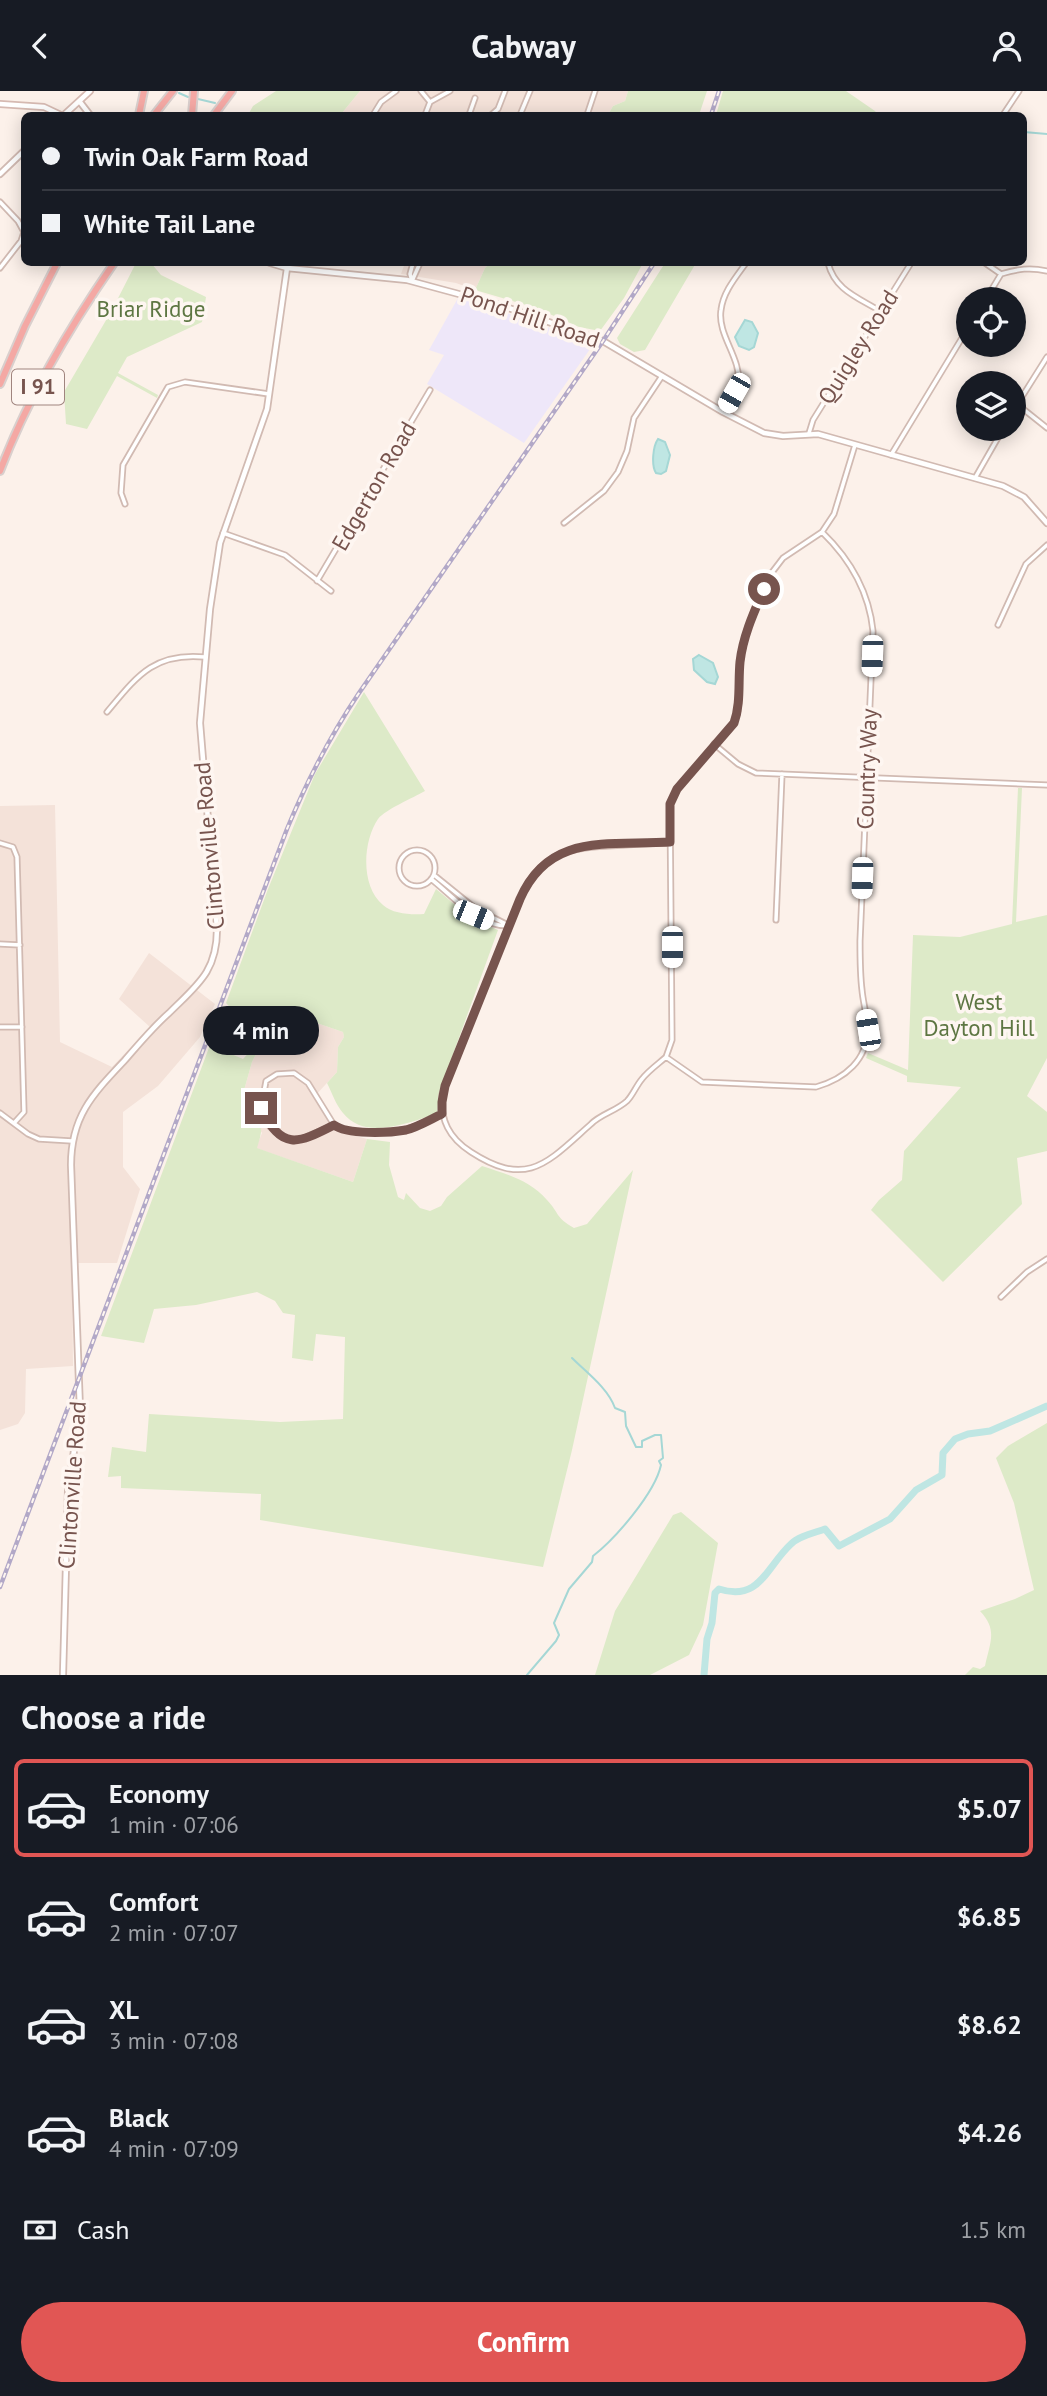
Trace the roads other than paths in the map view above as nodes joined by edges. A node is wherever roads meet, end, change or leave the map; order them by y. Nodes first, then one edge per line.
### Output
1 (90, 91) edge
2 (144, 91) edge
3 (173, 91) edge
4 (232, 91) edge
5 (396, 91) edge
6 (422, 91) edge
7 (450, 91) edge
8 (505, 91) edge
9 (530, 91) edge
10 (595, 91) edge
11 (1011, 91) edge
12 (1018, 91) edge
13 (194, 92) edge
14 (1015, 96) junction
15 (475, 98) dead end
16 (80, 102) junction
17 (430, 102) junction
18 (0, 104) edge
19 (55, 112) edge
20 (66, 112) edge
21 (88, 112) edge
22 (140, 112) edge
23 (156, 112) edge
24 (192, 112) edge
25 (216, 112) edge
26 (375, 112) edge
27 (426, 112) edge
28 (470, 112) edge
29 (494, 112) edge
30 (521, 112) edge
31 (588, 112) edge
32 (1005, 112) edge
33 (21, 154) edge
34 (0, 174) edge
35 (0, 202) edge
36 (21, 225) edge
37 (21, 242) edge
38 (55, 266) edge
39 (112, 266) edge
40 (280, 266) edge
41 (412, 266) edge
42 (419, 266) edge
43 (744, 266) edge
44 (829, 266) edge
45 (909, 266) edge
46 (989, 266) edge
47 (0, 268) edge
48 (287, 268) junction
49 (1047, 271) edge
50 (1001, 274) junction
51 (412, 281) junction
52 (993, 287) edge
53 (880, 311) junction
54 (956, 348) edge
55 (1047, 357) edge
56 (662, 376) junction
57 (0, 384) edge
58 (430, 390) dead end
59 (1026, 390) edge
60 (269, 394) junction
61 (1026, 411) edge
62 (723, 412) junction
63 (1047, 428) edge
64 (809, 433) junction
65 (996, 441) edge
66 (855, 445) junction
67 (891, 455) junction
68 (0, 471) edge
69 (975, 478) junction
70 (125, 504) dead end
71 (1045, 516) edge
72 (564, 523) dead end
73 (1047, 523) edge
74 (822, 532) junction
75 (223, 533) junction
76 (1047, 545) edge
77 (317, 581) junction
78 (331, 591) dead end
79 (998, 625) dead end
80 (205, 657) junction
81 (107, 712) dead end
82 (714, 744) junction
83 (782, 774) junction
84 (867, 776) junction
85 (1047, 785) edge
86 (670, 842) junction
87 (0, 843) edge
88 (433, 877) junction
89 (454, 894) junction
90 (476, 909) junction
91 (473, 915) junction
92 (776, 920) dead end
93 (510, 926) junction
94 (0, 944) edge
95 (20, 944) junction
96 (0, 1027) edge
97 (22, 1027) junction
98 (666, 1057) junction
99 (0, 1113) edge
100 (442, 1114) junction
101 (15, 1122) junction
102 (334, 1125) junction
103 (72, 1141) junction
104 (1047, 1259) edge
105 (1000, 1297) dead end
106 (63, 1675) edge

1 - 16 street
2 - 22 highway
3 - 23 highway
4 - 25 highway
5 - 26 street
6 - 17 street
7 - 17 street
8 - 29 street
9 - 30 street
10 - 31 street
11 - 14 street
12 - 14 street
13 - 24 highway
14 - 32 street
15 - 28 street
16 - 20 street
16 - 21 street
17 - 27 street
18 - 19 street
33 - 34 street
35 - 36 street
37 - 47 street
38 - 57 highway, I 91
39 - 68 highway, I 91
40 - 48 street, Pond Hill Road
41 - 51 street
42 - 51 street
43 - 62 street
44 - 53 street
45 - 53 street, Quigley Road
46 - 50 street
48 - 51 street, Pond Hill Road
48 - 60 street, Clintonville Road
49 - 50 street
50 - 52 street
51 - 56 street, Pond Hill Road
53 - 64 street, Quigley Road
54 - 67 street
55 - 59 street
56 - 62 street, Pond Hill Road
56 - 72 street
58 - 77 street, Edgerton Road
60 - 70 street
60 - 75 street, Clintonville Road
61 - 63 street
62 - 64 street, Pond Hill Road
64 - 66 street, Pond Hill Road
65 - 69 street
66 - 67 street, Pond Hill Road
66 - 74 street
67 - 69 street, Pond Hill Road
69 - 71 street, Pond Hill Road
71 - 73 street, Pond Hill Road
74 - 82 street
74 - 84 street, Country Way
75 - 77 street
75 - 80 street, Clintonville Road
76 - 79 street
77 - 78 street
80 - 81 street
80 - 103 street, Clintonville Road
82 - 83 street
82 - 86 street
83 - 84 street
83 - 92 street
84 - 85 street
84 - 98 street, Country Way
86 - 93 street
86 - 98 street
87 - 95 street
88 - 88 street
88 - 89 street
89 - 90 street
89 - 91 street
90 - 91 street
90 - 93 street
91 - 93 street
93 - 100 street
94 - 95 street
95 - 97 street
96 - 97 street
97 - 101 street
98 - 100 street
99 - 101 street
100 - 102 street
101 - 103 street
102 - 102 street
103 - 106 street, Clintonville Road
104 - 105 street

